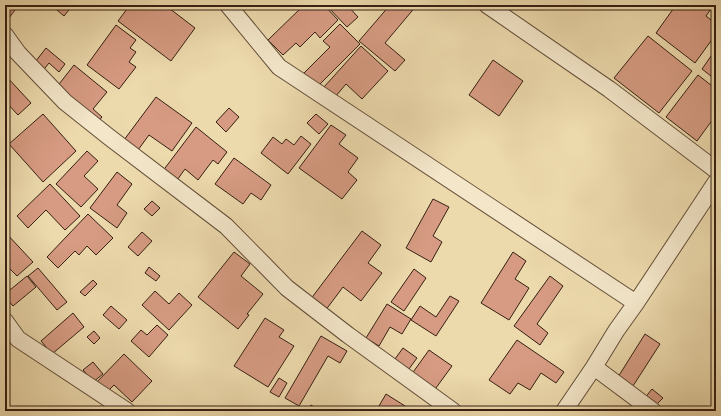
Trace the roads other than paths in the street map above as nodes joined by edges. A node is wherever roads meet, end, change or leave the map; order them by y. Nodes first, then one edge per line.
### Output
1 (228, 5) edge
2 (487, 5) edge
3 (5, 35) edge
4 (716, 170) edge
5 (716, 182) edge
6 (636, 303) junction
7 (5, 321) edge
8 (594, 367) junction
9 (127, 411) edge
10 (453, 411) edge
11 (564, 411) edge
12 (653, 411) edge

1 - 6 street
2 - 4 street
3 - 10 street
5 - 6 street
6 - 8 street
7 - 9 street
8 - 11 street
8 - 12 street

